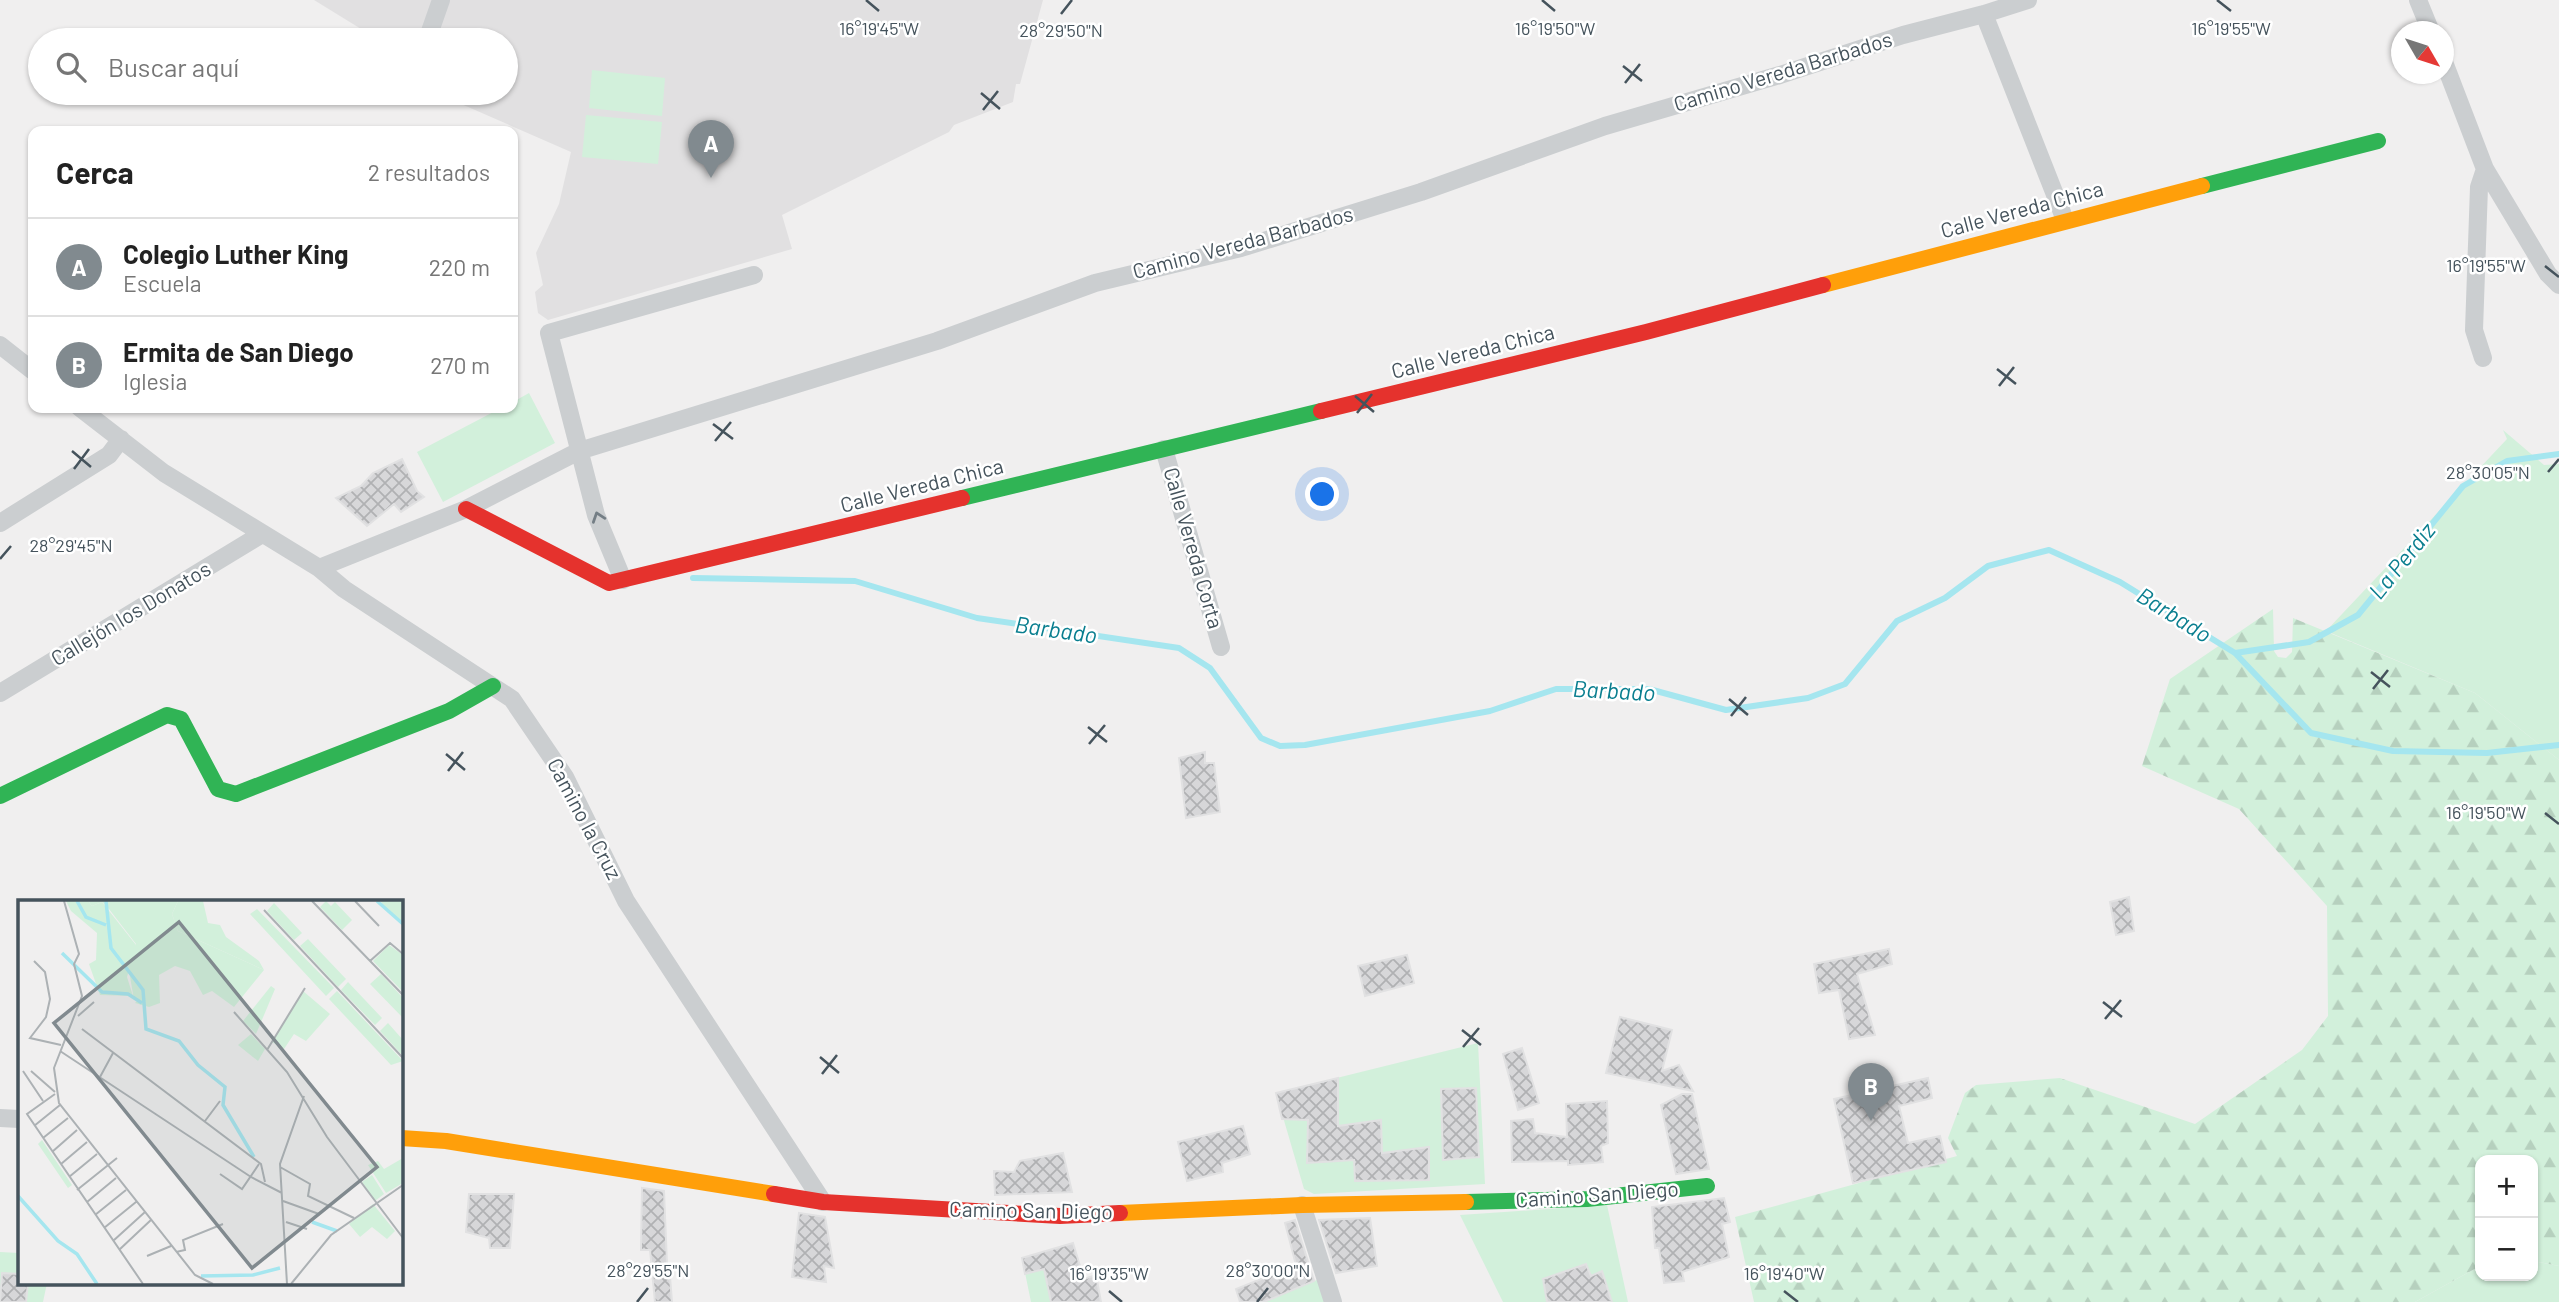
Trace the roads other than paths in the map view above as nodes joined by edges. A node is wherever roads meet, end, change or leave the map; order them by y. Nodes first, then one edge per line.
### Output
1 (441, 0) edge
2 (2028, 0) edge
3 (2417, 0) edge
4 (1984, 14) junction
5 (2426, 21) edge
6 (431, 28) edge
7 (2452, 84) edge
8 (2378, 141) dead end
9 (2485, 169) junction
10 (2065, 220) junction
11 (754, 275) dead end
12 (2559, 285) edge
13 (0, 345) edge
14 (2483, 358) dead end
15 (28, 367) edge
16 (87, 413) edge
17 (121, 439) junction
18 (1164, 449) junction
19 (579, 451) junction
20 (466, 509) junction
21 (0, 523) edge
22 (262, 534) junction
23 (319, 568) junction
24 (623, 580) junction
25 (1221, 646) dead end
26 (493, 686) junction
27 (0, 694) edge
28 (0, 796) edge
29 (0, 1118) edge
30 (18, 1119) edge
31 (402, 1138) edge
32 (1707, 1186) dead end
33 (823, 1202) junction
34 (1302, 1205) junction
35 (1333, 1302) edge

1 - 6 street
2 - 4 street, Camino Vereda Barbados
3 - 5 street
4 - 10 street
4 - 19 street, Camino Vereda Barbados
7 - 9 street
8 - 10 street, Calle Vereda Chica
9 - 12 street
9 - 14 street
10 - 18 street, Calle Vereda Chica
11 - 19 street
13 - 15 street
16 - 17 street, Camino la Cruz
17 - 21 street
17 - 22 street, Camino la Cruz
18 - 24 street, Calle Vereda Chica
18 - 25 street, Calle Vereda Corta
19 - 20 street, Camino Vereda Barbados
24 -> 19 street
20 - 23 street, Camino Vereda Barbados
20 - 24 street, Calle Vereda Chica
22 - 23 street, Camino la Cruz
22 - 27 street, Callejón los Donatos
23 - 26 street, Camino la Cruz
26 - 28 street
26 - 33 street, Camino la Cruz
29 - 30 street
31 - 33 street, Camino San Diego
32 - 34 street, Camino San Diego
33 - 34 street, Camino San Diego
34 - 35 street

